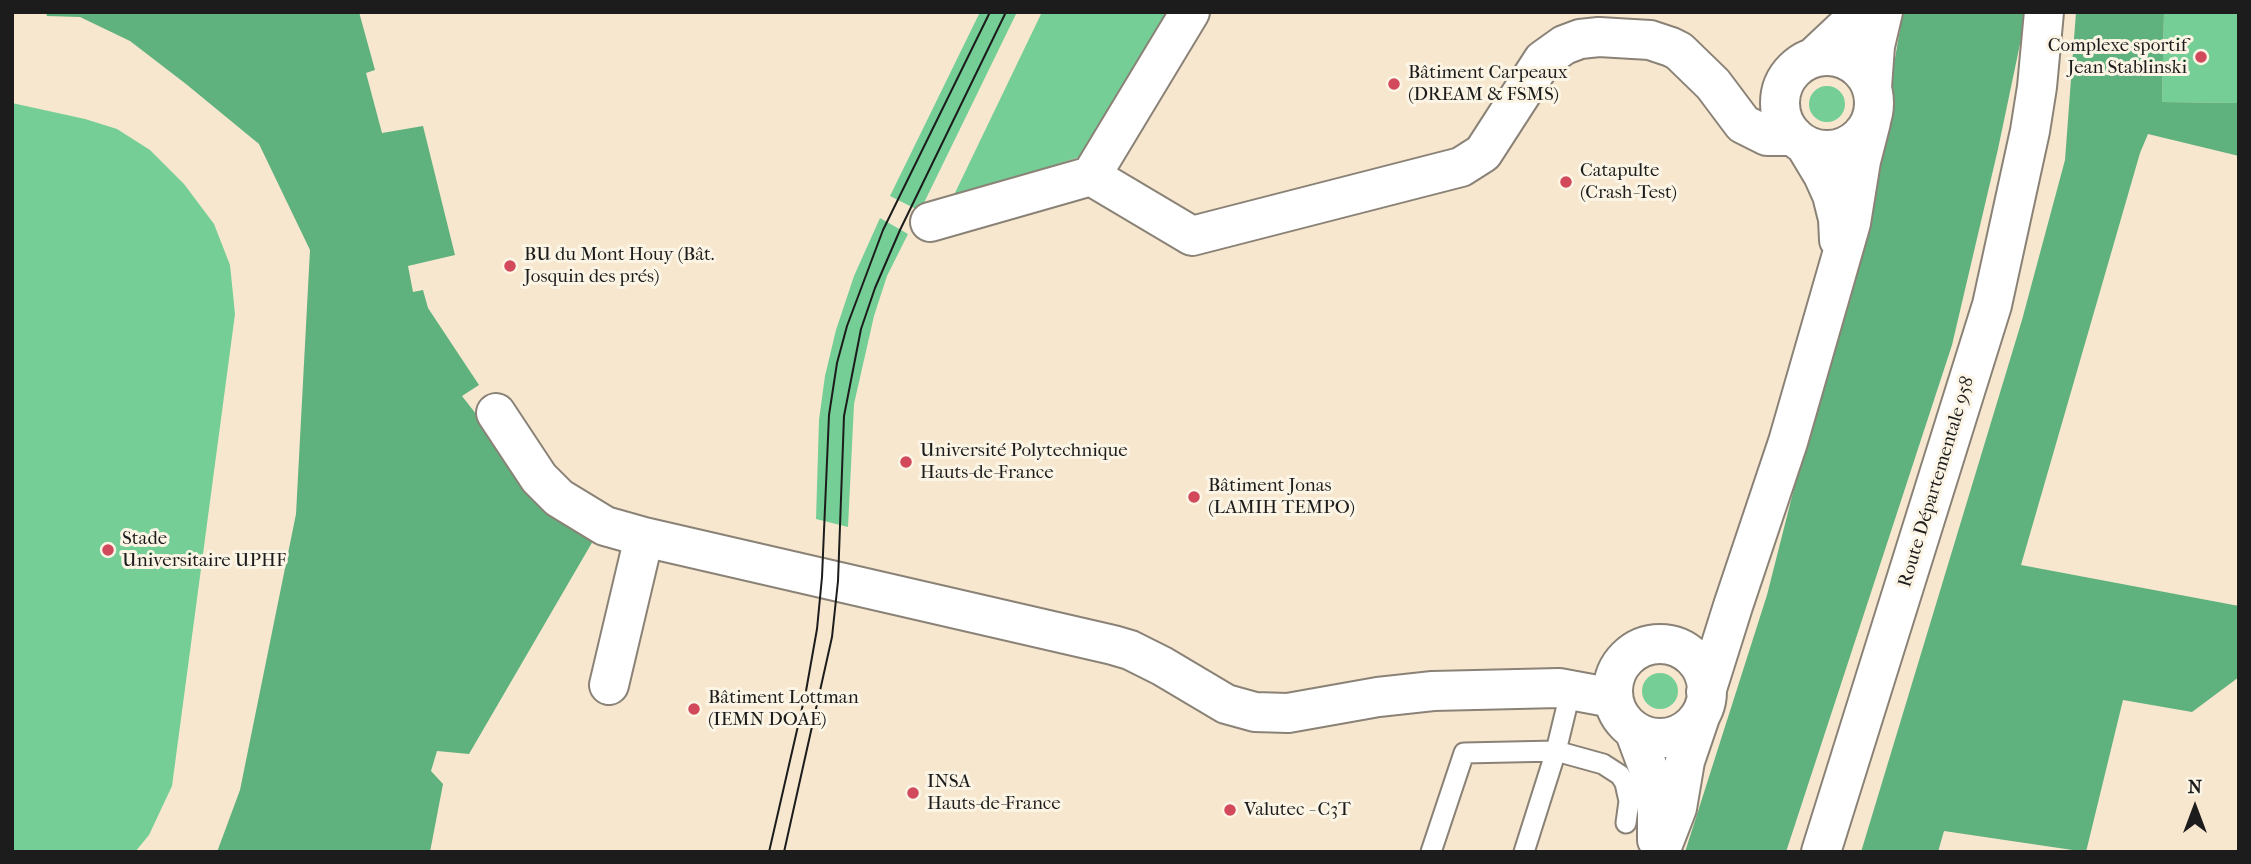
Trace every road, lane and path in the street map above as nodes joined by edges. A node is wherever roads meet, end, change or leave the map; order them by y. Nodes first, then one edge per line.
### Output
1 (1190, 12) edge
2 (1862, 12) edge
3 (1883, 12) edge
4 (2044, 12) edge
5 (1814, 57) junction
6 (1872, 105) junction
7 (1799, 141) junction
8 (1091, 176) junction
9 (930, 222) dead end
10 (1841, 259) junction
11 (496, 413) dead end
12 (644, 537) junction
13 (1741, 579) junction
14 (1664, 645) junction
15 (609, 685) dead end
16 (1571, 689) junction
17 (1613, 698) junction
18 (1703, 703) junction
19 (1634, 730) junction
20 (1556, 751) junction
21 (1626, 823) dead end
22 (1431, 852) edge
23 (1524, 852) edge
24 (1658, 852) edge
25 (1821, 852) edge

1 - 8 street
2 - 5 street
3 - 6 street
4 - 25 street, Route Départementale 958
5 - 6 street
5 - 7 street
6 - 7 street
6 - 10 street
7 - 8 street
7 - 10 street
8 - 9 street
10 - 13 street
11 - 12 street
12 - 15 street
12 - 16 street
13 - 14 street
13 - 18 street
14 - 17 street
14 - 18 street
16 - 17 street
16 - 20 lane
17 - 19 street
18 - 19 street
18 - 24 street
19 - 24 street
20 - 21 lane
20 - 22 lane
20 - 23 lane

